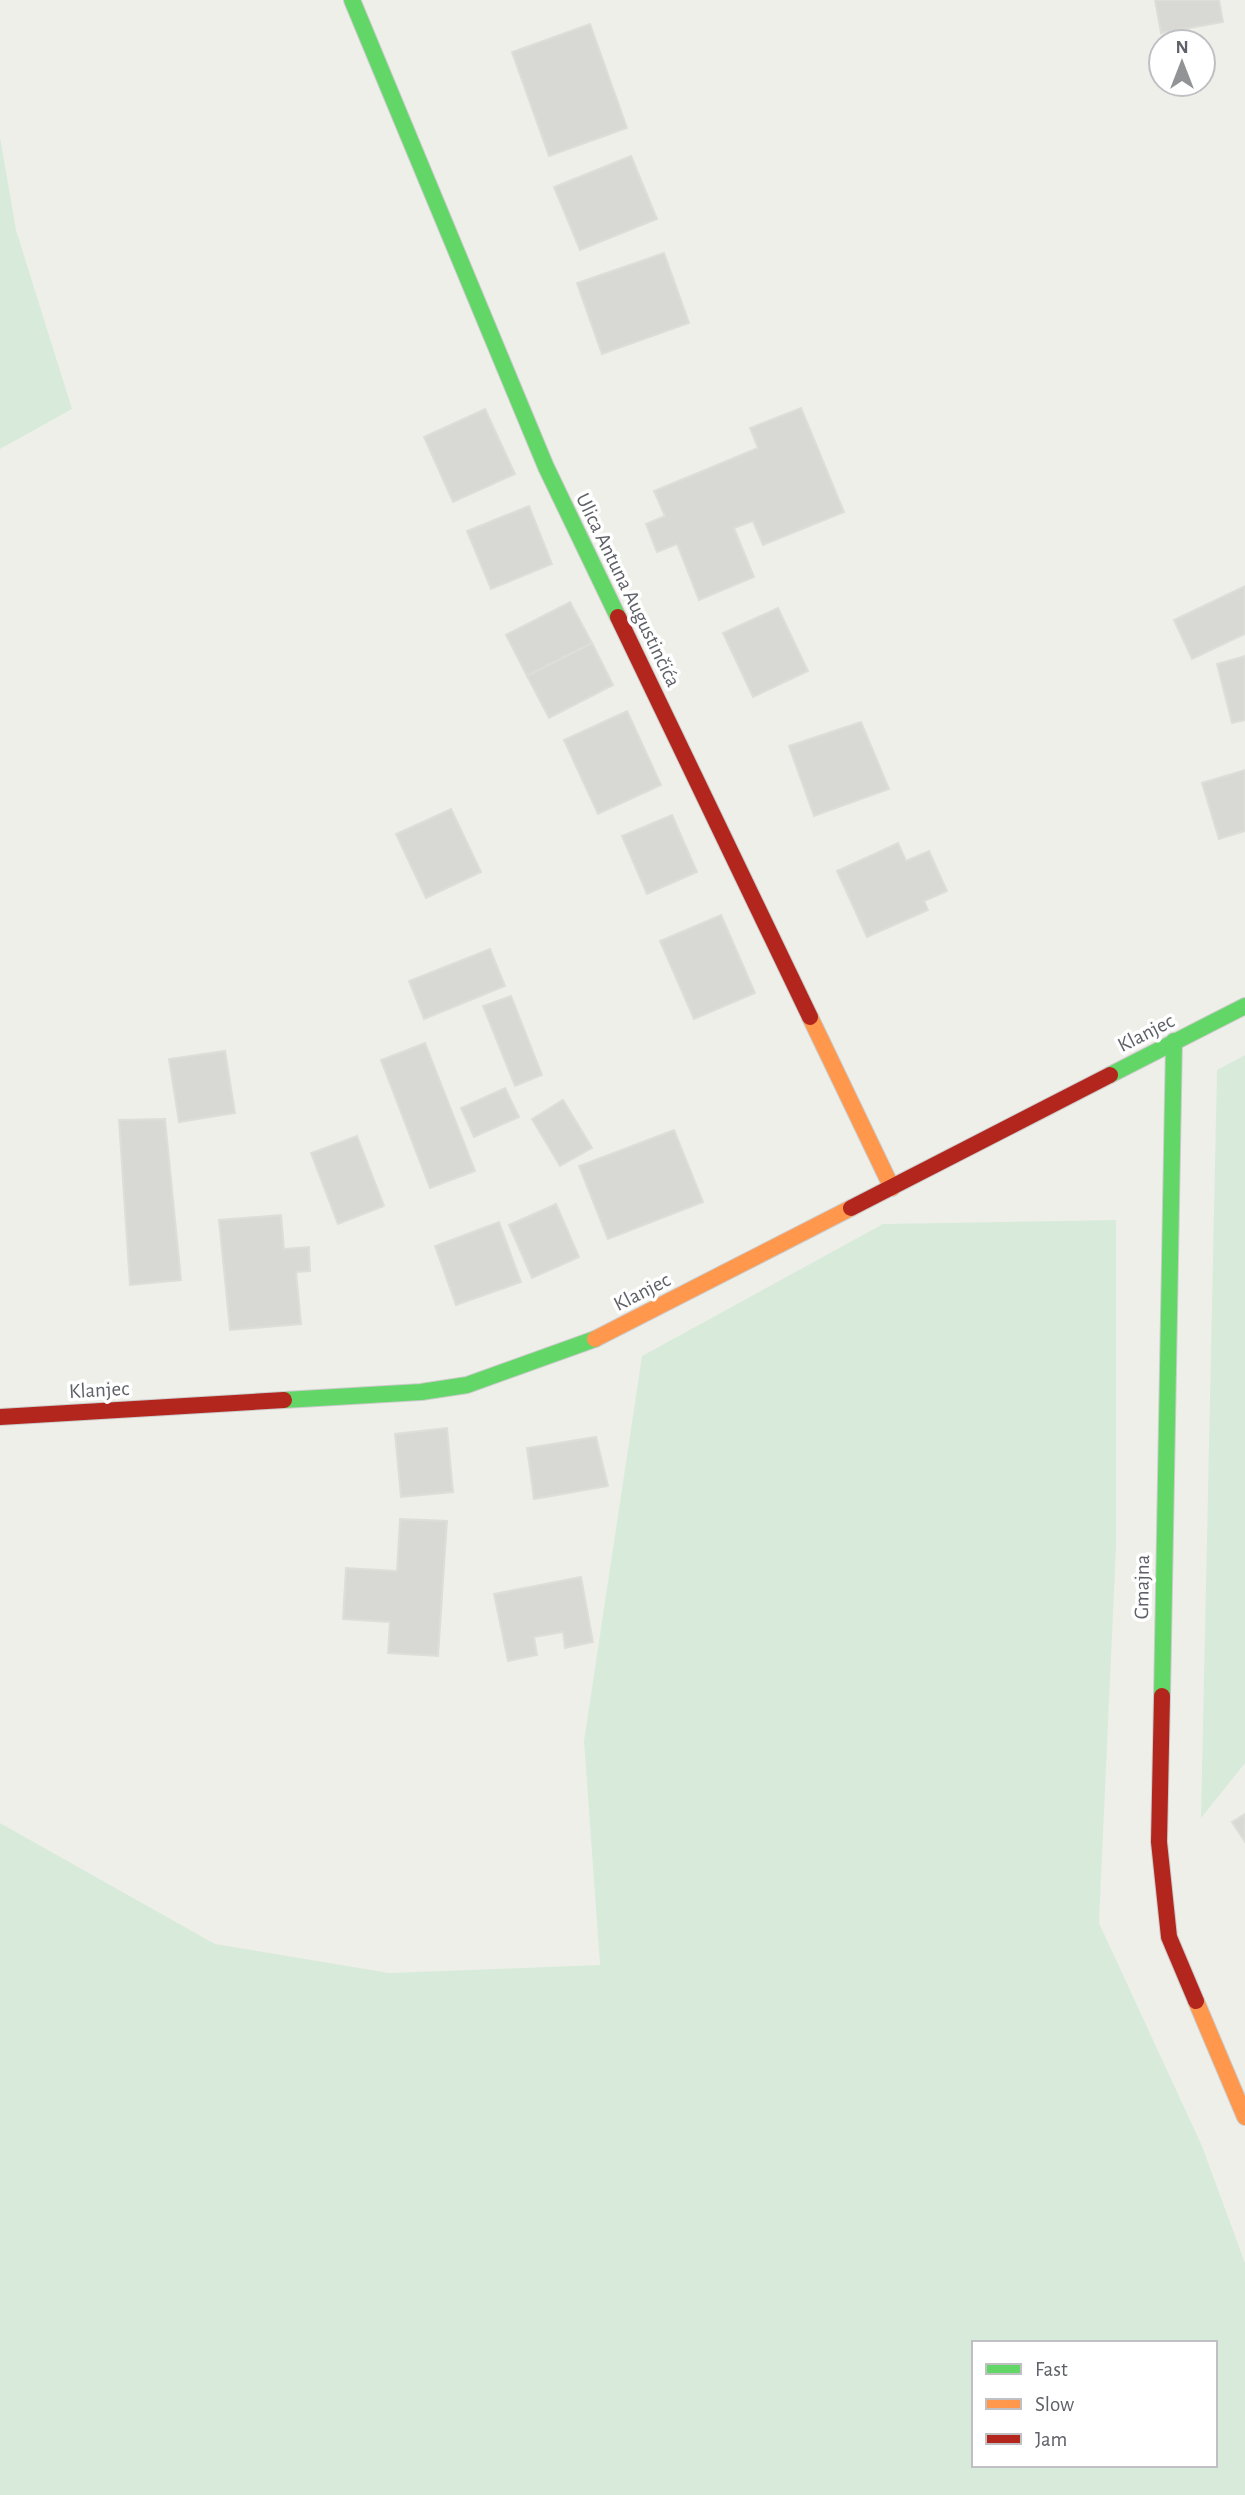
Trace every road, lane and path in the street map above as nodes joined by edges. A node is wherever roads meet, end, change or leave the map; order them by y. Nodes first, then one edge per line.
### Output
1 (352, 0) edge
2 (1245, 1006) edge
3 (1174, 1041) junction
4 (892, 1188) junction
5 (0, 1417) edge
6 (1245, 2117) edge

1 - 4 street, Ulica Antuna Augustinčića
2 - 3 street, Klanjec
3 - 4 street, Klanjec
3 - 6 street, Gmajna
4 - 5 street, Klanjec

